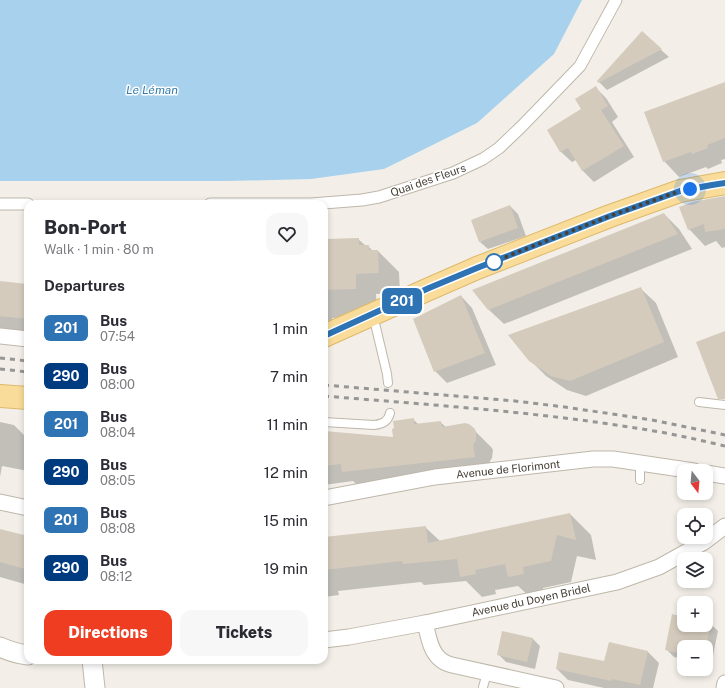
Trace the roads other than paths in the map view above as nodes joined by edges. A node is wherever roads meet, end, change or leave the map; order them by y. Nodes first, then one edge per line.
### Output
1 (616, 0) edge
2 (725, 183) edge
3 (328, 203) edge
4 (0, 204) edge
5 (24, 204) edge
6 (372, 314) junction
7 (328, 334) edge
8 (0, 336) edge
9 (24, 339) edge
10 (388, 383) dead end
11 (0, 396) edge
12 (24, 398) edge
13 (699, 402) dead end
14 (725, 405) edge
15 (390, 413) dead end
16 (328, 422) edge
17 (640, 463) junction
18 (677, 468) edge
19 (713, 474) edge
20 (725, 476) edge
21 (640, 480) dead end
22 (328, 497) edge
23 (0, 502) edge
24 (24, 507) edge
25 (725, 526) edge
26 (425, 623) junction
27 (328, 640) edge
28 (0, 646) edge
29 (24, 654) edge
30 (92, 664) edge
31 (485, 680) edge
32 (725, 683) edge
33 (95, 688) edge
34 (556, 688) edge
35 (724, 688) edge

1 - 3 street, Quai des Fleurs
2 - 6 main road
4 - 5 street
6 - 7 main road
6 - 10 lane
8 - 9 street
11 - 12 main road
13 - 14 lane
15 - 16 lane
17 - 18 street, Avenue de Florimont
17 - 21 lane
17 - 22 street, Avenue de Florimont
19 - 20 street
23 - 24 street
25 - 26 street, Avenue du Doyen Bridel
26 - 27 street, Avenue du Doyen Bridel
26 - 31 street
28 - 29 street
30 - 33 street
31 - 34 street
32 - 35 street

